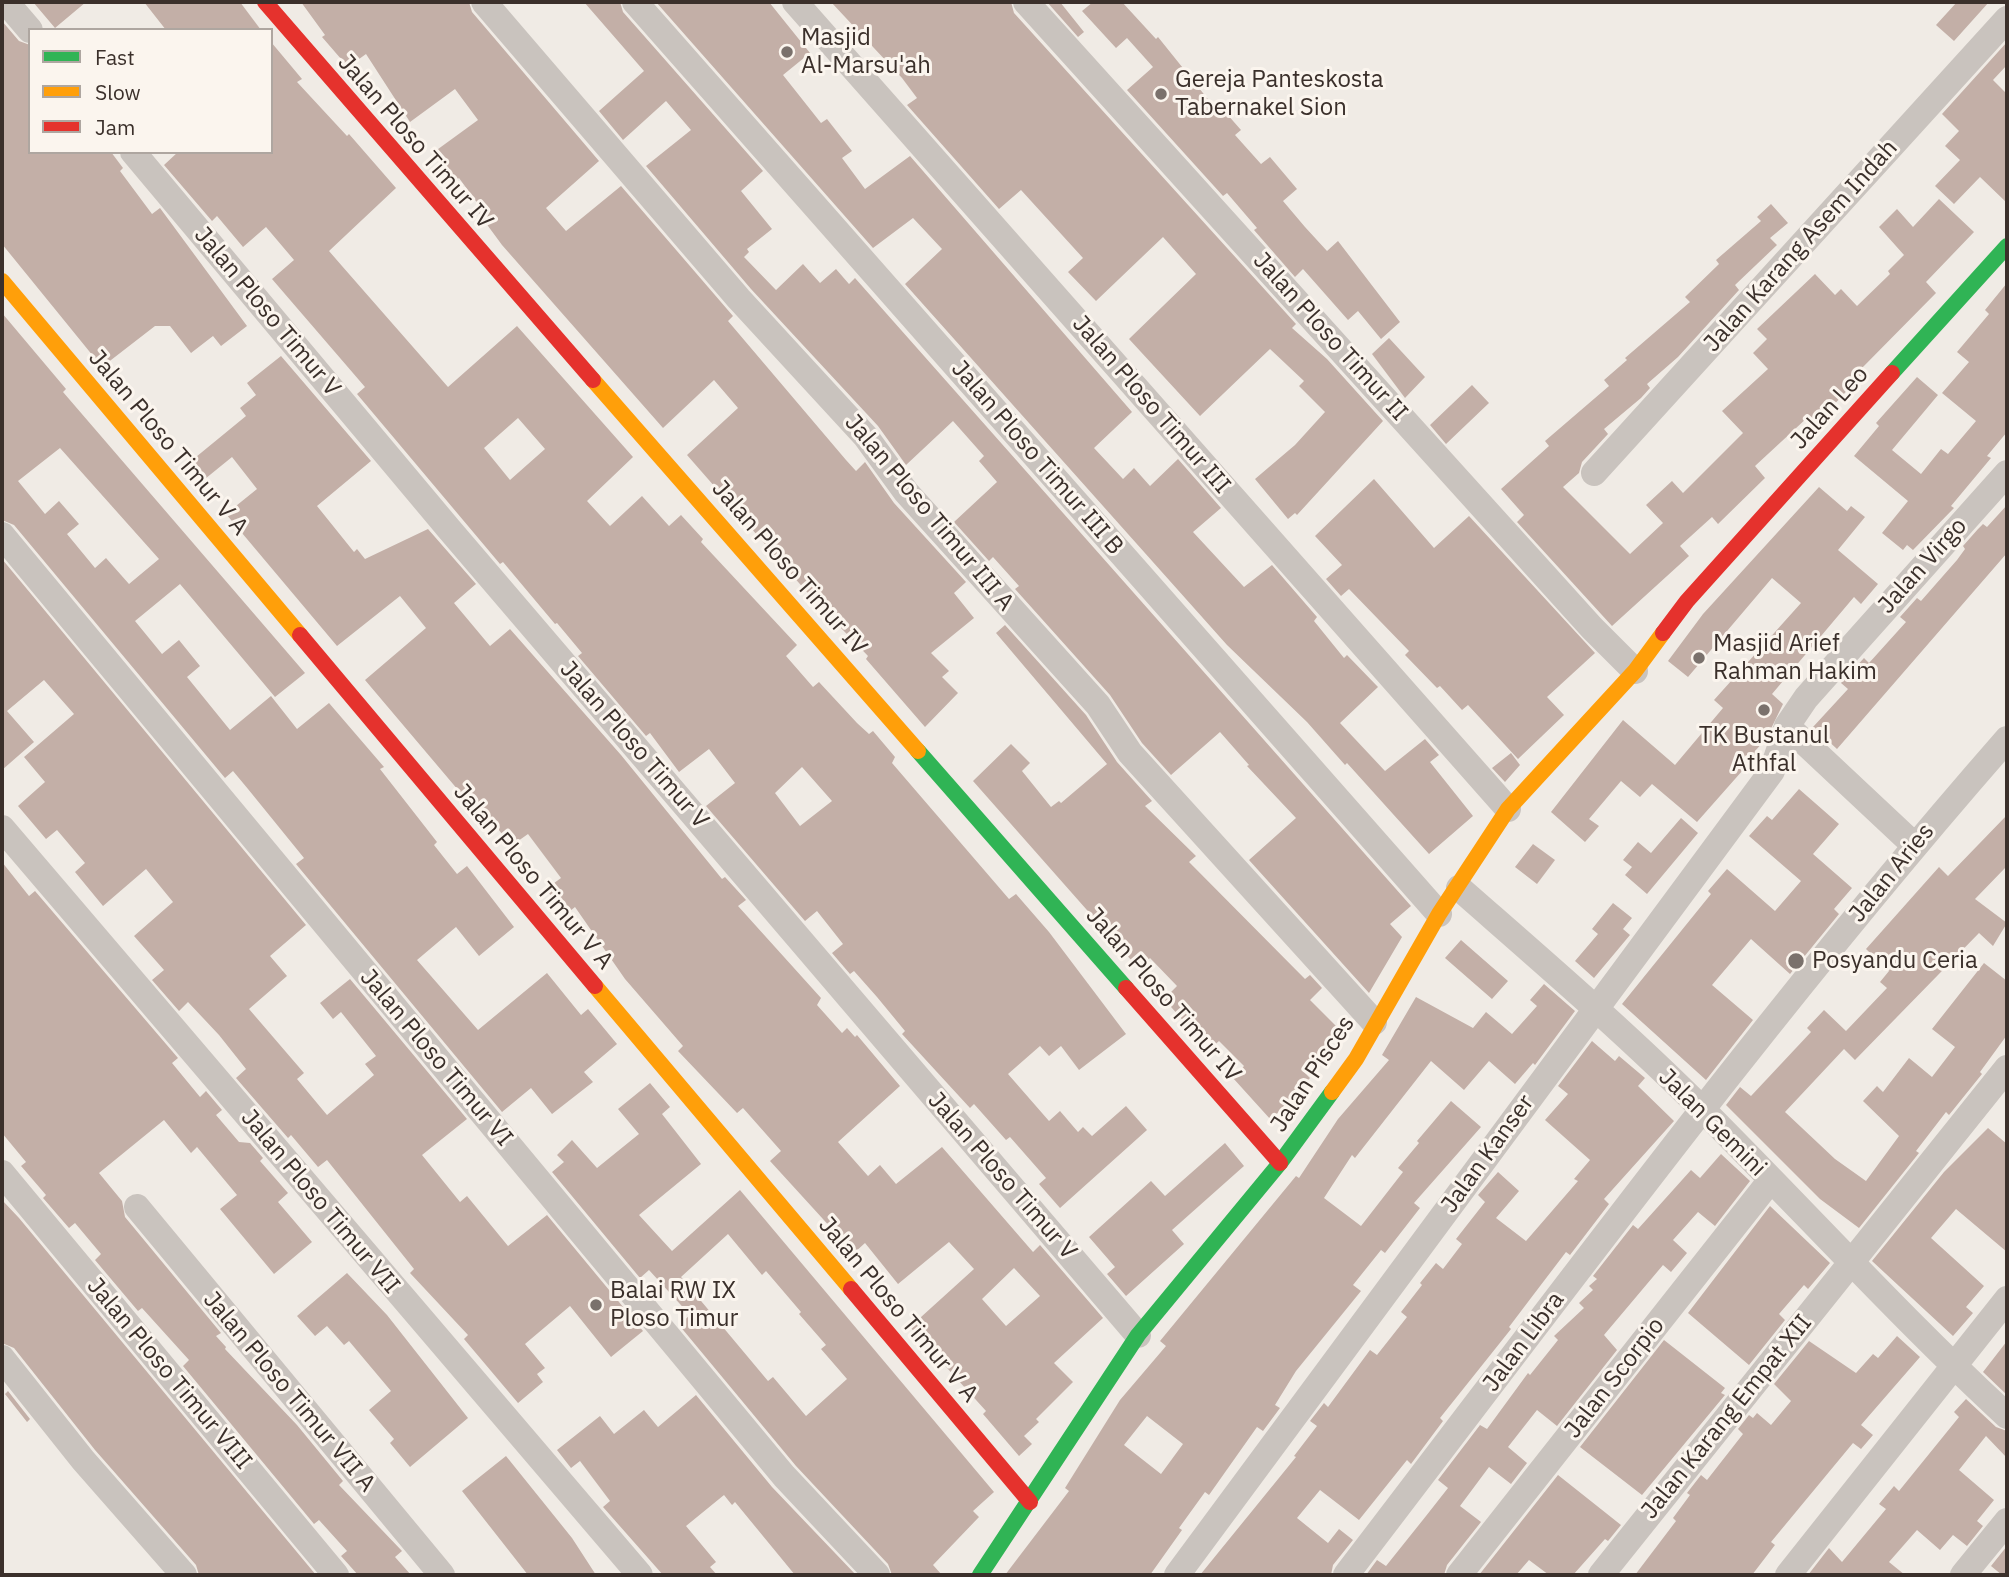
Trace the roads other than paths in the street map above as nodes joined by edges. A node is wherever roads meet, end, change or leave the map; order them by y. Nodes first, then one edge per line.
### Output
1 (6, 2) edge
2 (265, 2) edge
3 (484, 2) edge
4 (635, 2) edge
5 (795, 2) edge
6 (1026, 2) edge
7 (2007, 19) edge
8 (28, 28) edge
9 (135, 154) edge
10 (2007, 246) edge
11 (2, 281) edge
12 (1594, 473) dead end
13 (2007, 473) edge
14 (2, 535) edge
15 (1687, 601) joint
16 (1635, 671) junction
17 (1787, 726) junction
18 (2007, 739) edge
19 (1508, 809) junction
20 (2, 828) edge
21 (1914, 845) junction
22 (1459, 888) junction
23 (1439, 914) junction
24 (1596, 1008) junction
25 (1374, 1022) junction
26 (2007, 1068) edge
27 (1702, 1109) junction
28 (1280, 1163) junction
29 (2, 1173) edge
30 (1770, 1181) junction
31 (137, 1207) dead end
32 (1852, 1260) junction
33 (2007, 1299) edge
34 (1138, 1335) junction
35 (2, 1358) edge
36 (1955, 1368) junction
37 (2007, 1416) edge
38 (1030, 1502) junction
39 (2007, 1521) edge
40 (184, 1575) edge
41 (336, 1575) edge
42 (442, 1575) edge
43 (640, 1575) edge
44 (877, 1575) edge
45 (980, 1575) edge
46 (1177, 1575) edge
47 (1346, 1575) edge
48 (1459, 1575) edge
49 (1601, 1575) edge
50 (1788, 1575) edge
51 (1963, 1575) edge

1 - 8 street
2 - 28 street, Jalan Ploso Timur IV
3 - 25 street, Jalan Ploso Timur III A
4 - 23 street, Jalan Ploso Timur III B
5 - 19 street, Jalan Ploso Timur III
6 - 16 street, Jalan Ploso Timur II
7 - 12 street, Jalan Karang Asem Indah
9 - 34 street, Jalan Ploso Timur V
10 - 15 street, Jalan Leo
11 - 38 street, Jalan Ploso Timur V A
13 - 17 street, Jalan Virgo
14 - 44 street, Jalan Ploso Timur VI
15 - 16 street, Jalan Pisces
16 - 19 street, Jalan Pisces
17 - 21 street
17 - 24 street, Jalan Kanser
18 - 21 street, Jalan Aries
19 - 22 street, Jalan Pisces
20 - 43 street, Jalan Ploso Timur VII
21 - 27 street, Jalan Aries
22 - 23 street, Jalan Pisces
22 - 24 street, Jalan Gemini
23 - 25 street, Jalan Pisces
24 - 27 street, Jalan Gemini
24 - 46 street, Jalan Kanser
25 - 28 street, Jalan Pisces
26 - 32 street, Jalan Karang Empat XII
27 - 30 street, Jalan Gemini
27 - 47 street, Jalan Libra
28 - 34 street, Jalan Pisces
29 - 41 street, Jalan Ploso Timur VIII
30 - 32 street, Jalan Gemini
30 - 48 street, Jalan Scorpio
31 - 42 street, Jalan Ploso Timur VII A
32 - 36 street, Jalan Gemini
32 - 49 street, Jalan Karang Empat XII
33 - 36 street
34 - 38 street, Jalan Pisces
35 - 40 street
36 - 37 street, Jalan Gemini
36 - 50 street
38 - 45 street, Jalan Pisces
39 - 51 street

